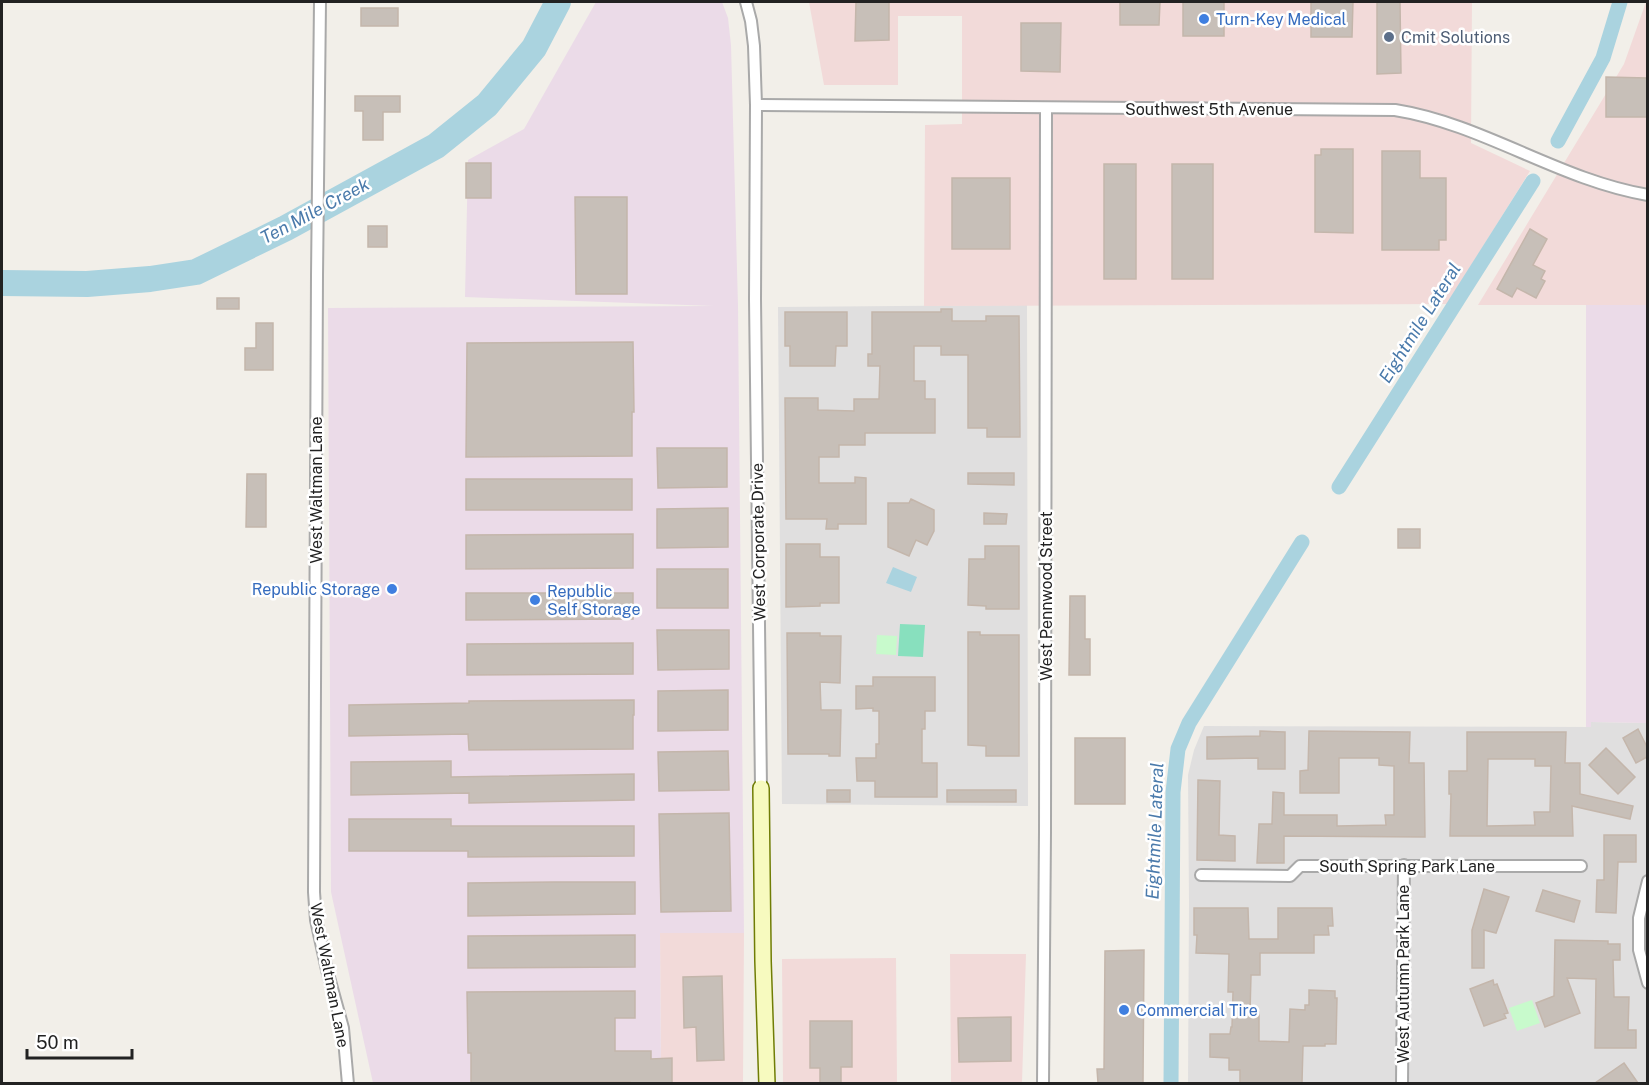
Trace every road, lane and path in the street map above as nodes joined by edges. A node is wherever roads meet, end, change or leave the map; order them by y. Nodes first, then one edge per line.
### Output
1 (320, 2) edge
2 (746, 2) edge
3 (756, 105) junction
4 (1046, 109) junction
5 (1647, 195) edge
6 (761, 788) joint
7 (1404, 865) junction
8 (1581, 866) dead end
9 (1201, 875) dead end
10 (1647, 881) edge
11 (1647, 983) edge
12 (348, 1083) edge
13 (767, 1083) edge
14 (1043, 1083) edge
15 (1402, 1083) edge

1 - 12 street, West Waltman Lane
2 - 3 street, West Corporate Drive
3 - 4 street, Southwest 5th Avenue
3 - 6 street, West Corporate Drive
4 - 5 street, Southwest 5th Avenue
4 - 14 street, West Pennwood Street
6 - 13 street, West Corporate Drive
7 - 8 street, South Spring Park Lane
7 - 9 street, South Spring Park Lane
7 - 15 street, West Autumn Park Lane
10 - 11 street

